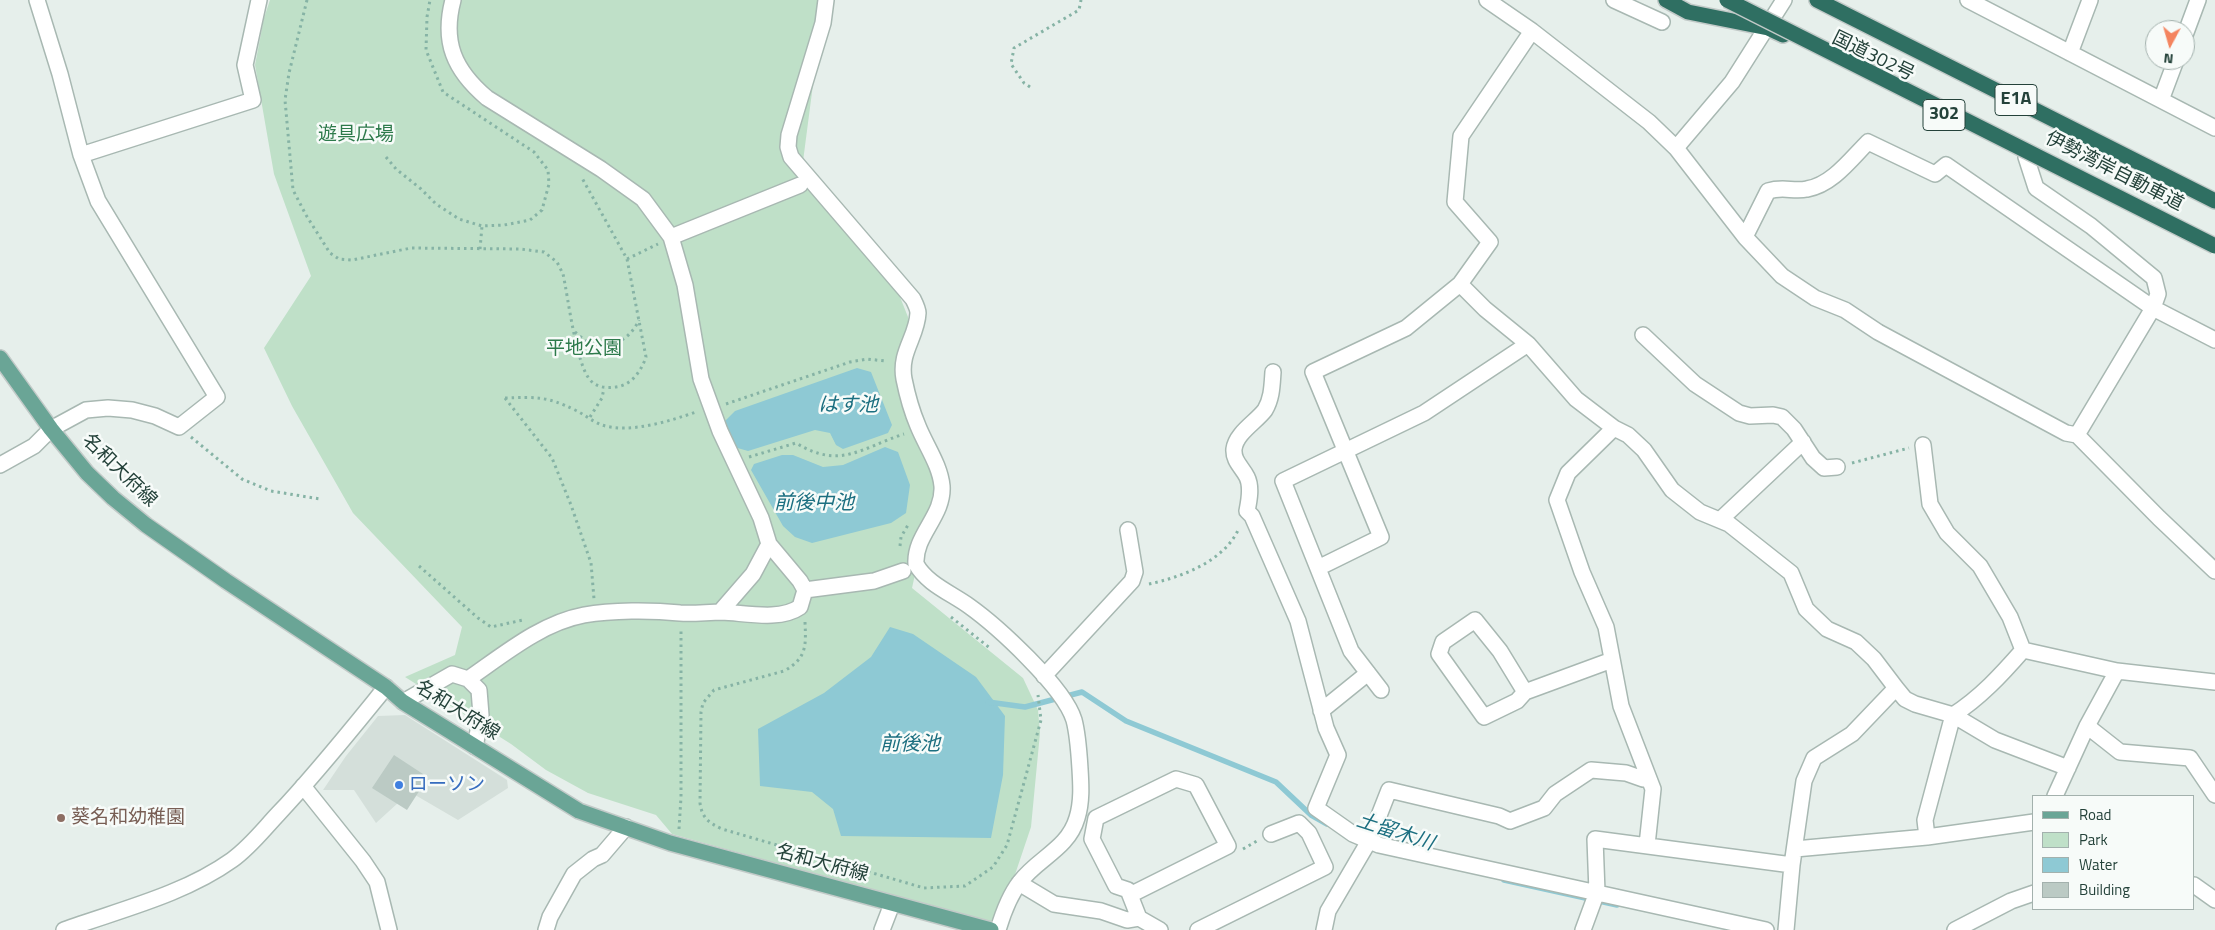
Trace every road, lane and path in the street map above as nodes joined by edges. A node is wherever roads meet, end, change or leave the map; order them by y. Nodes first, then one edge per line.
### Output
1 (37, 0) edge
2 (259, 0) edge
3 (307, 0) edge
4 (430, 0) edge
5 (453, 0) edge
6 (826, 0) edge
7 (1081, 0) edge
8 (1486, 0) edge
9 (1614, 0) edge
10 (1666, 0) edge
11 (1727, 0) edge
12 (1784, 0) edge
13 (1817, 0) edge
14 (1828, 0) edge
15 (1968, 0) edge
16 (2090, 0) edge
17 (2198, 0) edge
18 (1996, 7) edge
19 (2191, 20) edge
20 (1662, 22) dead end
21 (1768, 28) junction
22 (1532, 31) junction
23 (2070, 53) junction
24 (2172, 70) edge
25 (1030, 87) dead end
26 (2161, 100) junction
27 (2215, 128) edge
28 (1676, 148) junction
29 (82, 155) junction
30 (578, 155) junction
31 (2026, 157) junction
32 (386, 158) dead end
33 (800, 185) dead end
34 (2215, 196) edge
35 (2215, 201) edge
36 (482, 226) junction
37 (1745, 236) junction
38 (671, 237) junction
39 (2215, 246) edge
40 (480, 249) junction
41 (2215, 253) edge
42 (627, 260) junction
43 (1460, 284) junction
44 (2153, 308) junction
45 (639, 320) junction
46 (574, 331) junction
47 (1643, 334) dead end
48 (2215, 340) edge
49 (1528, 344) junction
50 (0, 358) edge
51 (885, 361) dead end
52 (1273, 372) dead end
53 (604, 388) junction
54 (711, 407) junction
55 (590, 417) junction
56 (179, 427) junction
57 (1614, 428) junction
58 (50, 430) junction
59 (905, 434) dead end
60 (2077, 436) junction
61 (1803, 442) junction
62 (1923, 445) joint
63 (1344, 450) junction
64 (734, 462) junction
65 (0, 465) edge
66 (1837, 467) joint
67 (320, 499) dead end
68 (1247, 511) junction
69 (1720, 520) junction
70 (1128, 530) dead end
71 (769, 544) junction
72 (419, 566) dead end
73 (1318, 568) junction
74 (903, 570) dead end
75 (2215, 572) edge
76 (1132, 581) junction
77 (805, 590) junction
78 (596, 608) dead end
79 (720, 612) junction
80 (680, 613) junction
81 (525, 620) dead end
82 (2023, 650) junction
83 (1612, 660) junction
84 (2117, 671) junction
85 (1368, 673) junction
86 (1044, 676) junction
87 (468, 679) junction
88 (2215, 682) edge
89 (386, 687) junction
90 (1896, 688) junction
91 (1382, 690) dead end
92 (1525, 692) junction
93 (403, 702) junction
94 (1321, 711) junction
95 (1953, 715) junction
96 (2087, 726) junction
97 (475, 747) junction
98 (2068, 768) junction
99 (1648, 777) junction
100 (303, 786) junction
101 (2055, 795) edge
102 (2215, 795) edge
103 (2032, 822) edge
104 (626, 827) junction
105 (679, 829) dead end
106 (1271, 834) joint
107 (1927, 837) junction
108 (1368, 841) junction
109 (1228, 846) junction
110 (1647, 846) junction
111 (1795, 849) junction
112 (1792, 865) junction
113 (1019, 883) junction
114 (2195, 886) edge
115 (2032, 894) edge
116 (1130, 895) junction
117 (1595, 898) junction
118 (2215, 900) edge
119 (892, 904) junction
120 (1140, 918) junction
121 (64, 930) edge
122 (389, 930) edge
123 (546, 930) edge
124 (882, 930) edge
125 (991, 930) edge
126 (998, 930) edge
127 (1160, 930) edge
128 (1198, 930) edge
129 (1324, 930) edge
130 (1583, 930) edge
131 (1766, 930) edge
132 (1786, 930) edge
133 (1955, 930) edge

1 - 29 street
2 - 29 street
3 - 40 path
4 - 36 path
5 - 30 street
6 - 86 street
7 - 25 path
8 - 22 street
9 - 20 street
10 - 21 highway, 国道302号 / 302
11 - 39 highway, 伊勢湾岸自動車道 / E1A, bridge
12 - 21 street
13 - 35 highway, 伊勢湾岸自動車道 / E1A
14 - 34 highway, 国道302号 / 302
15 - 18 street
16 - 23 street
17 - 19 street
18 - 23 street
21 - 28 street
21 - 31 highway, 国道302号 / 302
22 - 28 street
22 - 43 street
23 - 26 street
24 - 26 street
26 - 27 street
28 - 37 street
29 - 56 street
30 - 38 street
30 - 42 path
31 - 41 highway, 国道302号 / 302
31 - 44 street
32 - 36 path
33 - 38 street
36 - 40 path
37 - 44 street
37 - 60 street
38 - 42 path
38 - 54 street
40 - 46 path
42 - 45 path
43 - 49 street
43 - 63 street
44 - 48 street
44 - 60 street
45 - 46 path
45 - 53 path
46 - 53 path
47 - 61 street
49 - 57 street
49 - 63 street
50 - 58 main road, 名和大府線
51 - 54 path
52 - 68 street
53 - 55 path
54 - 55 path
54 - 64 street
55 - 78 path
56 - 58 street
56 - 67 path
57 - 69 street
57 - 83 street
58 - 65 street
58 - 89 main road, 名和大府線
59 - 64 path
60 - 75 street
61 - 66 street
61 - 69 street
62 - 66 path
62 - 82 street
63 - 73 street
63 - 73 street
64 - 71 street
68 - 76 path
68 - 94 street
69 - 90 street
70 - 76 street
71 - 77 street
71 - 79 street
72 - 81 path
73 - 85 street
74 - 77 street
76 - 86 street
77 - 79 street
79 - 80 street
80 - 87 street
80 - 105 path
82 - 84 street
82 - 95 street
83 - 92 street
83 - 99 street
84 - 88 street
84 - 96 street
85 - 91 street
85 - 94 street
86 - 113 street
87 - 93 street
87 - 97 street
89 - 93 main road, 名和大府線
89 - 100 street
90 - 95 street
90 - 111 street
92 - 92 street
93 - 97 main road, 名和大府線
94 - 108 street
95 - 98 street
95 - 107 street
96 - 98 street
96 - 102 street
97 - 104 main road, 名和大府線
98 - 101 street
99 - 108 street
99 - 110 street
100 - 121 street
100 - 122 street
103 - 107 street
104 - 119 main road, 名和大府線
104 - 123 street
106 - 109 path
106 - 128 street
107 - 111 street
108 - 117 street
108 - 129 street
109 - 116 street
109 - 116 street
110 - 112 street
110 - 117 street
111 - 112 street
112 - 132 street
113 - 120 street
113 - 126 street
114 - 118 street
115 - 133 street
116 - 120 street
117 - 130 street
117 - 131 street
119 - 124 street
119 - 125 main road, 名和大府線
120 - 127 street

